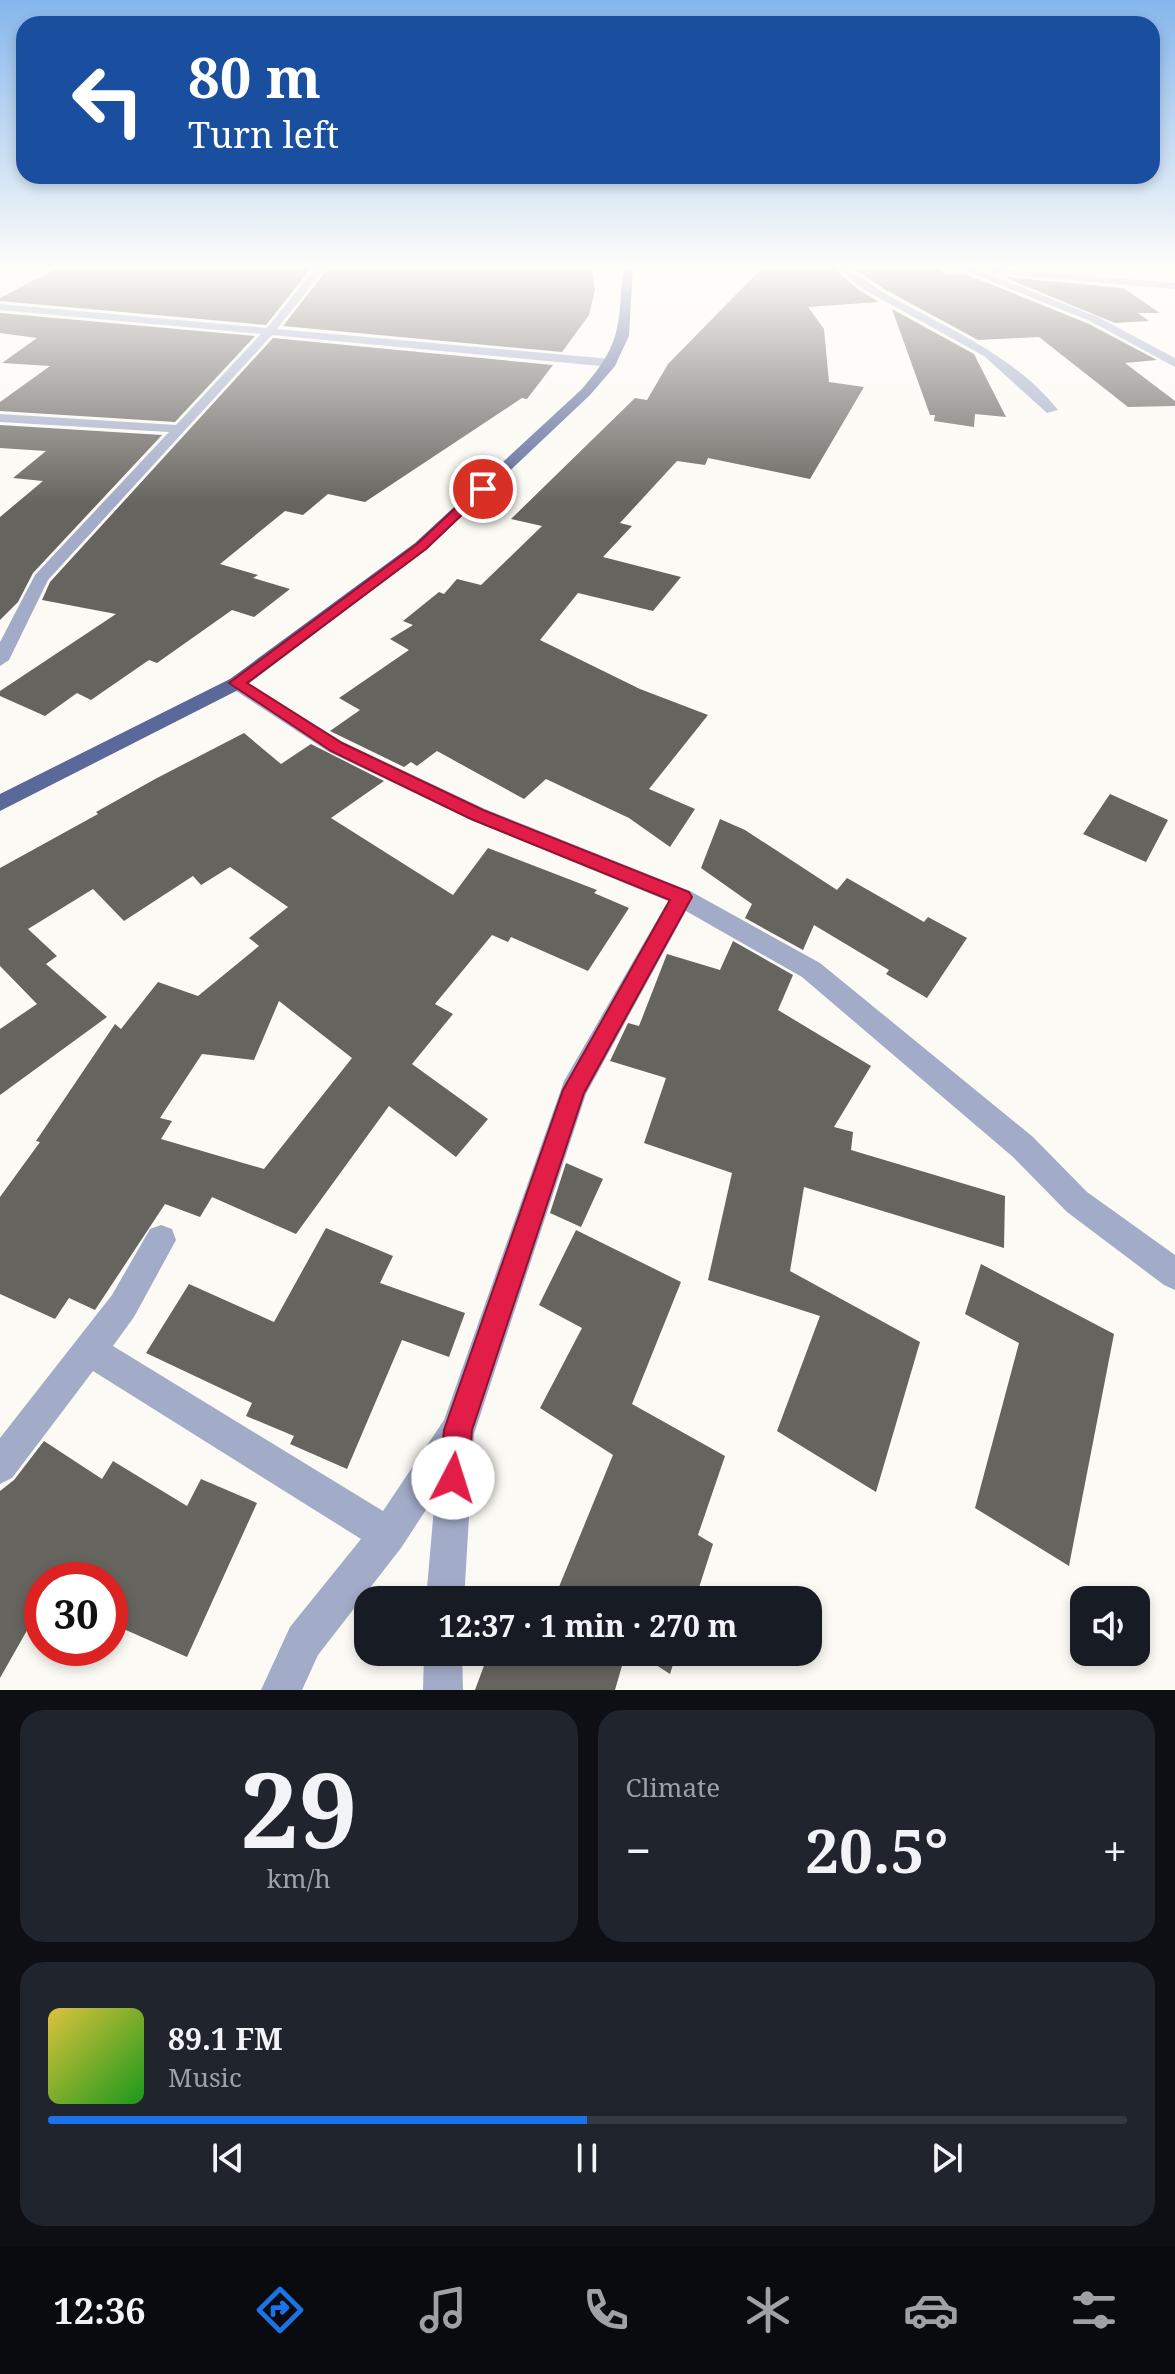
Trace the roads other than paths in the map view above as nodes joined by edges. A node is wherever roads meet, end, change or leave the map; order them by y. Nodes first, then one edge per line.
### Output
1 (256, 346) edge
2 (428, 346) edge
3 (619, 346) edge
4 (975, 346) edge
5 (1143, 346) edge
6 (611, 363) junction
7 (1175, 363) edge
8 (1052, 410) dead end
9 (0, 418) edge
10 (179, 429) junction
11 (0, 660) edge
12 (237, 683) junction
13 (0, 803) edge
14 (682, 897) junction
15 (161, 1240) dead end
16 (1175, 1274) edge
17 (89, 1350) junction
18 (458, 1430) junction
19 (0, 1466) edge
20 (388, 1535) junction
21 (446, 1586) edge
22 (443, 1666) edge
23 (281, 1690) edge
24 (443, 1690) edge

1 - 10 street
2 - 6 street
3 - 6 main road
4 - 8 street
5 - 7 street
6 - 12 main road
9 - 10 street
10 - 11 street
12 - 13 main road
12 - 14 street
14 - 16 street
14 - 18 street
15 - 17 street
17 - 19 street
17 - 20 street
18 - 20 street
18 - 21 street
20 - 23 street
22 - 24 street

